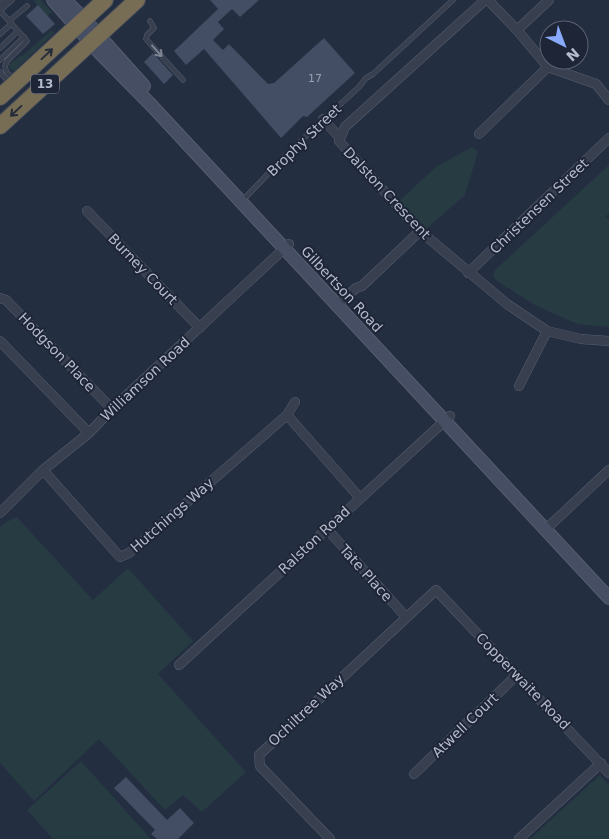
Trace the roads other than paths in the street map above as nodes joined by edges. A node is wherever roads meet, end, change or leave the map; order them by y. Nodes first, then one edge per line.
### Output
1 (6, 0) edge
2 (12, 0) edge
3 (53, 0) edge
4 (65, 0) edge
5 (105, 0) edge
6 (137, 0) edge
7 (453, 0) edge
8 (487, 0) edge
9 (549, 0) edge
10 (0, 6) edge
11 (26, 6) dead end
12 (9, 21) junction
13 (150, 21) dead end
14 (0, 22) edge
15 (80, 23) junction
16 (517, 30) junction
17 (18, 31) junction
18 (0, 34) edge
19 (24, 38) junction
20 (95, 39) junction
21 (1, 46) edge
22 (8, 52) junction
23 (14, 54) junction
24 (539, 56) edge
25 (0, 60) edge
26 (545, 70) edge
27 (556, 70) edge
28 (0, 72) edge
29 (24, 76) junction
30 (183, 80) dead end
31 (3, 95) edge
32 (609, 100) edge
33 (323, 120) junction
34 (0, 126) edge
35 (479, 134) dead end
36 (340, 138) junction
37 (609, 138) edge
38 (244, 200) junction
39 (87, 211) dead end
40 (420, 231) junction
41 (287, 246) junction
42 (468, 273) junction
43 (0, 298) edge
44 (341, 305) junction
45 (200, 328) junction
46 (547, 330) junction
47 (609, 340) edge
48 (0, 341) edge
49 (519, 386) dead end
50 (295, 402) dead end
51 (112, 409) junction
52 (287, 415) junction
53 (447, 419) junction
54 (89, 433) junction
55 (43, 470) junction
56 (609, 470) edge
57 (360, 498) junction
58 (0, 512) edge
59 (547, 527) junction
60 (327, 529) junction
61 (609, 589) edge
62 (436, 590) joint
63 (609, 598) edge
64 (406, 617) junction
65 (179, 665) dead end
66 (517, 675) junction
67 (601, 763) junction
68 (609, 773) edge
69 (414, 774) dead end
70 (330, 839) edge
71 (519, 839) edge

1 - 10 lane
2 - 12 lane
3 - 15 street, Gilbertson Road
4 - 15 street, Gilbertson Road
5 - 15 highway, 13
6 - 20 highway, 13
7 - 33 lane, Brophy Street
8 - 16 street
8 - 36 street, Dalston Crescent
9 - 16 street
11 - 12 lane
12 - 14 lane
12 - 17 lane
12 - 18 lane
13 -> 30 lane
15 - 20 street, Gilbertson Road
29 -> 15 highway, 13
16 - 24 street
17 - 19 lane
17 - 21 lane
19 - 22 lane
19 - 23 lane
20 -> 34 highway, 13
20 - 38 street, Gilbertson Road
21 - 22 lane
22 - 23 lane
22 - 25 lane
23 - 29 lane
26 - 35 street
27 - 32 street
28 - 31 lane
29 - 31 highway, 13
33 - 36 street
33 - 38 lane, Brophy Street
36 - 40 street, Dalston Crescent
37 - 42 street, Christensen Street
38 - 41 street, Gilbertson Road
39 - 45 street, Burney Court
40 - 42 street, Dalston Crescent
40 - 44 street
41 - 44 street, Gilbertson Road
41 - 45 street, Williamson Road
42 - 46 street, Dalston Crescent
43 - 51 street, Hodgson Place
44 - 53 street, Gilbertson Road
45 - 51 street, Williamson Road
46 - 47 street, Dalston Crescent
46 - 49 street
48 - 54 street
50 - 52 street, Hutchings Way
51 - 54 street, Williamson Road
52 - 55 street, Hutchings Way
52 - 57 street
53 - 57 street, Ralston Road
53 - 59 street, Gilbertson Road
54 - 55 street, Williamson Road
55 - 58 street, Williamson Road
56 - 59 street
57 - 60 street, Ralston Road
59 - 61 street, Gilbertson Road
59 - 63 street, Gilbertson Road
60 - 64 street, Tate Place
60 - 65 street, Ralston Road
62 - 64 street, Ochiltree Way
62 - 66 street, Copperwaite Road
64 - 70 street, Ochiltree Way
66 - 67 street, Copperwaite Road
66 - 69 street, Atwell Court
67 - 68 street, Copperwaite Road
67 - 71 street

